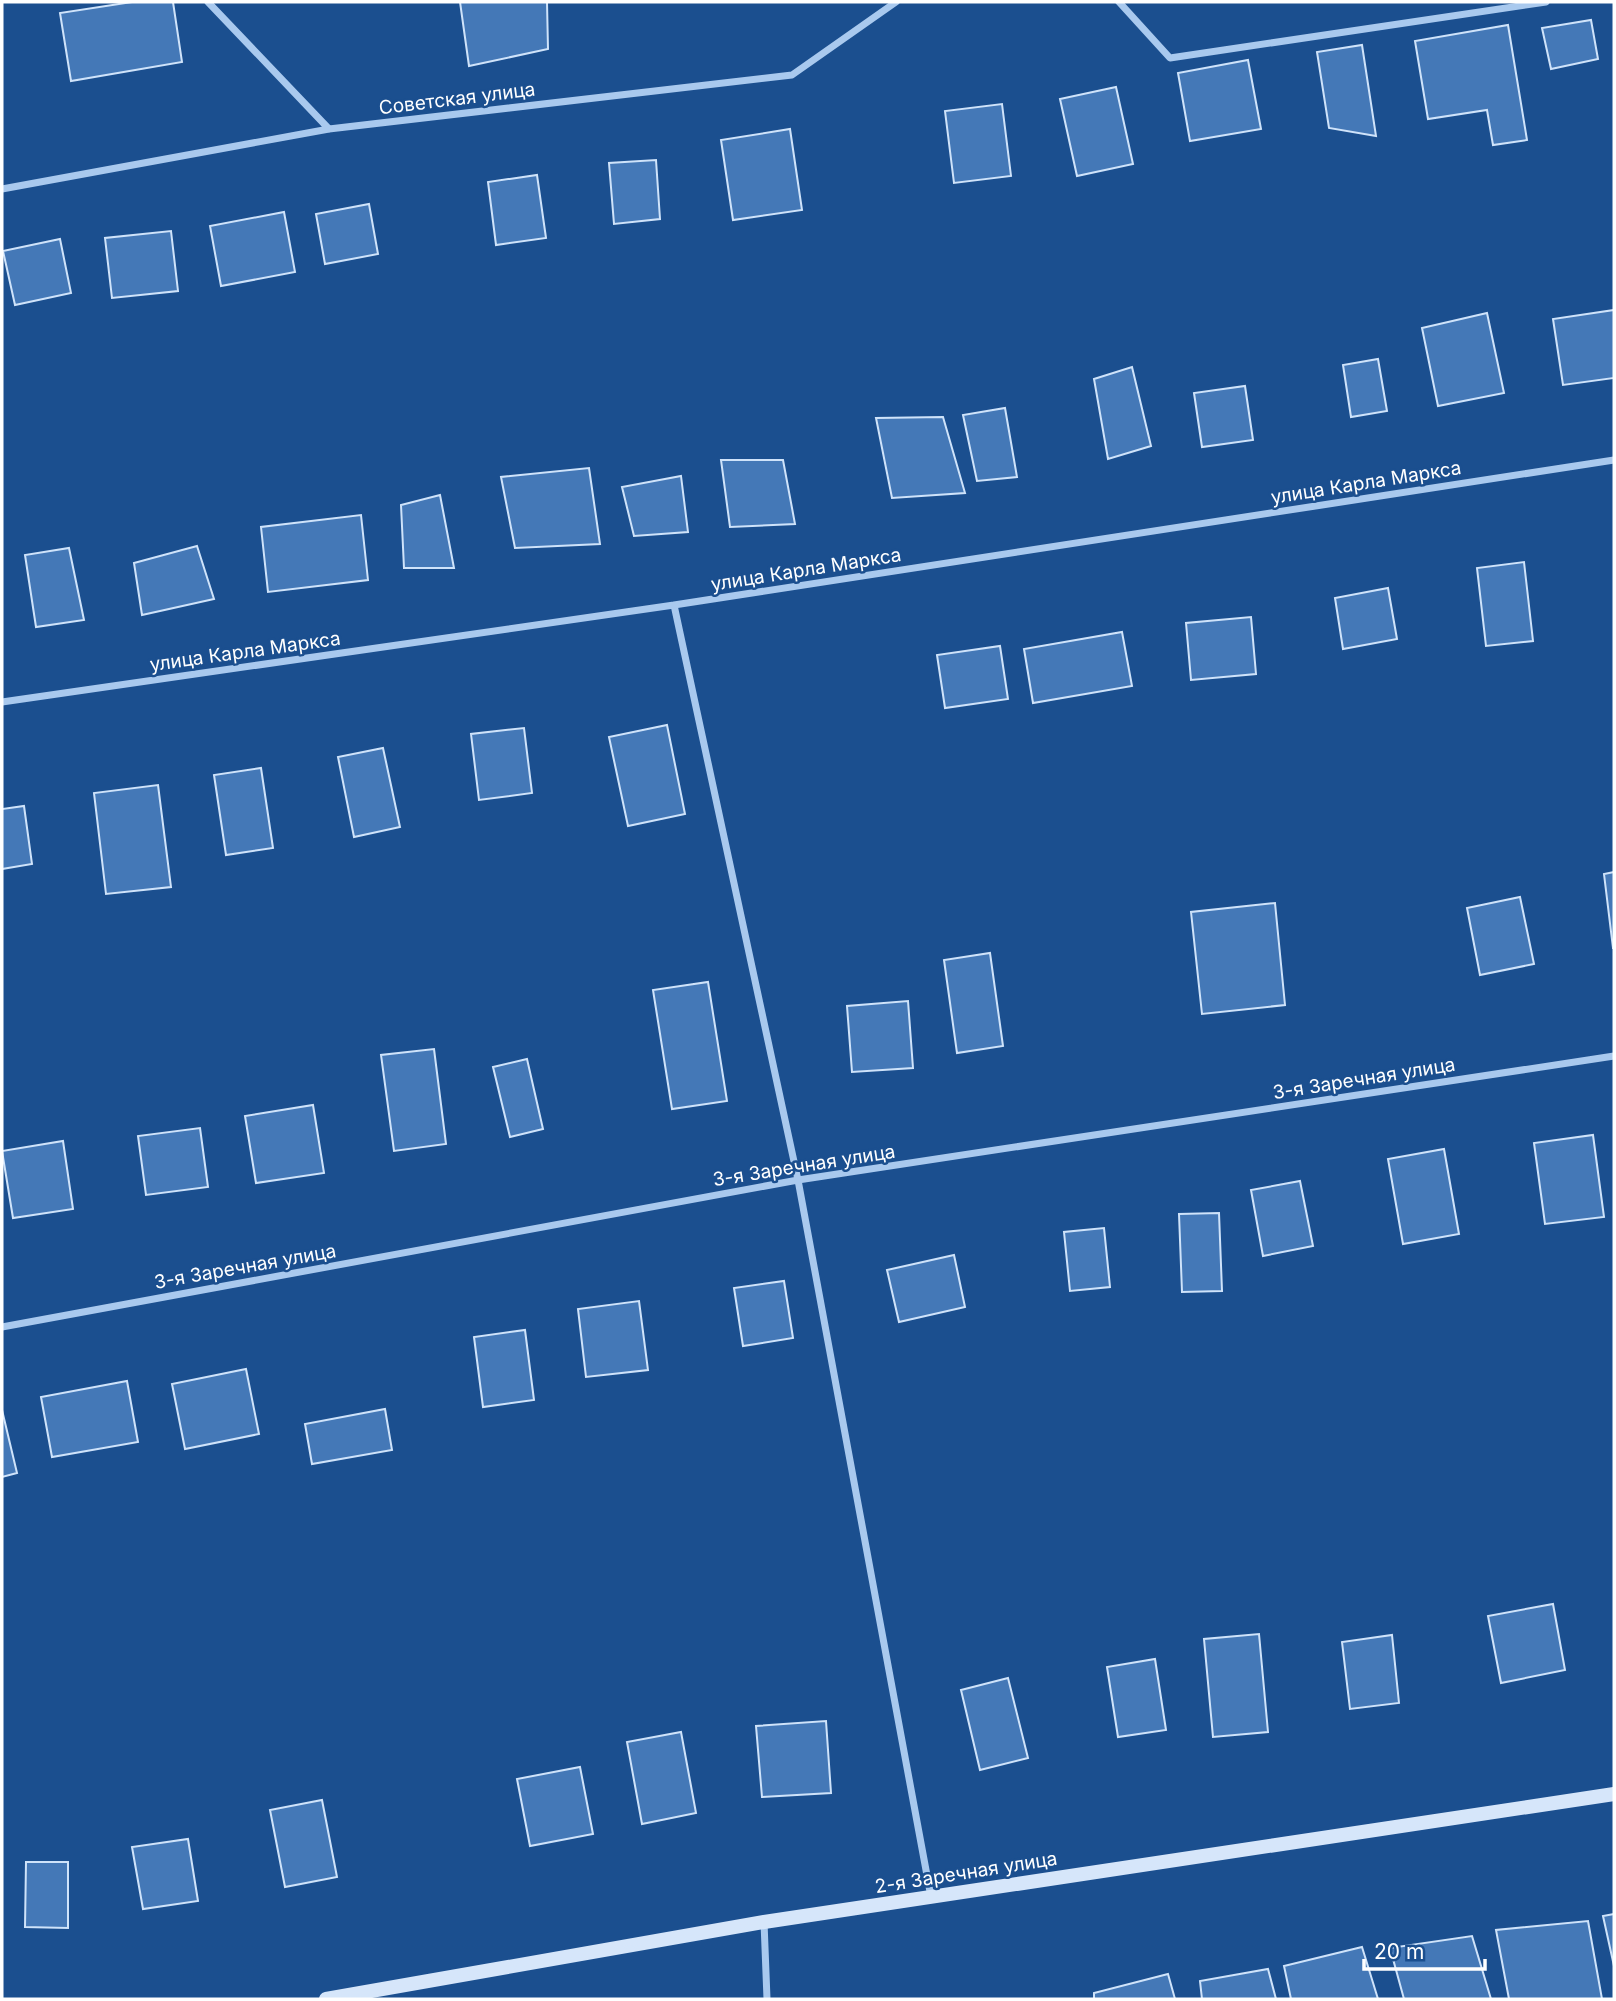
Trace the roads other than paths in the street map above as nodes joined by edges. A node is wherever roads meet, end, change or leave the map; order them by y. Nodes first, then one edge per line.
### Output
1 (208, 2) edge
2 (896, 2) edge
3 (1119, 2) edge
4 (1546, 2) edge
5 (329, 129) junction
6 (2, 189) edge
7 (1614, 460) edge
8 (674, 605) junction
9 (2, 702) edge
10 (1614, 1056) edge
11 (798, 1180) junction
12 (2, 1327) edge
13 (1614, 1794) edge
14 (931, 1897) junction
15 (764, 1922) junction
16 (326, 1999) edge
17 (767, 1999) edge

1 - 5 street
2 - 5 street, Советская улица
3 - 4 street
5 - 6 street, Советская улица
7 - 8 street, улица Карла Маркса
8 - 9 street, улица Карла Маркса
8 - 11 street
10 - 11 street, 3-я Заречная улица
11 - 12 street, 3-я Заречная улица
11 - 14 street
13 - 14 main road, 2-я Заречная улица
14 - 15 main road, 2-я Заречная улица
15 - 16 main road, 2-я Заречная улица
15 - 17 street

